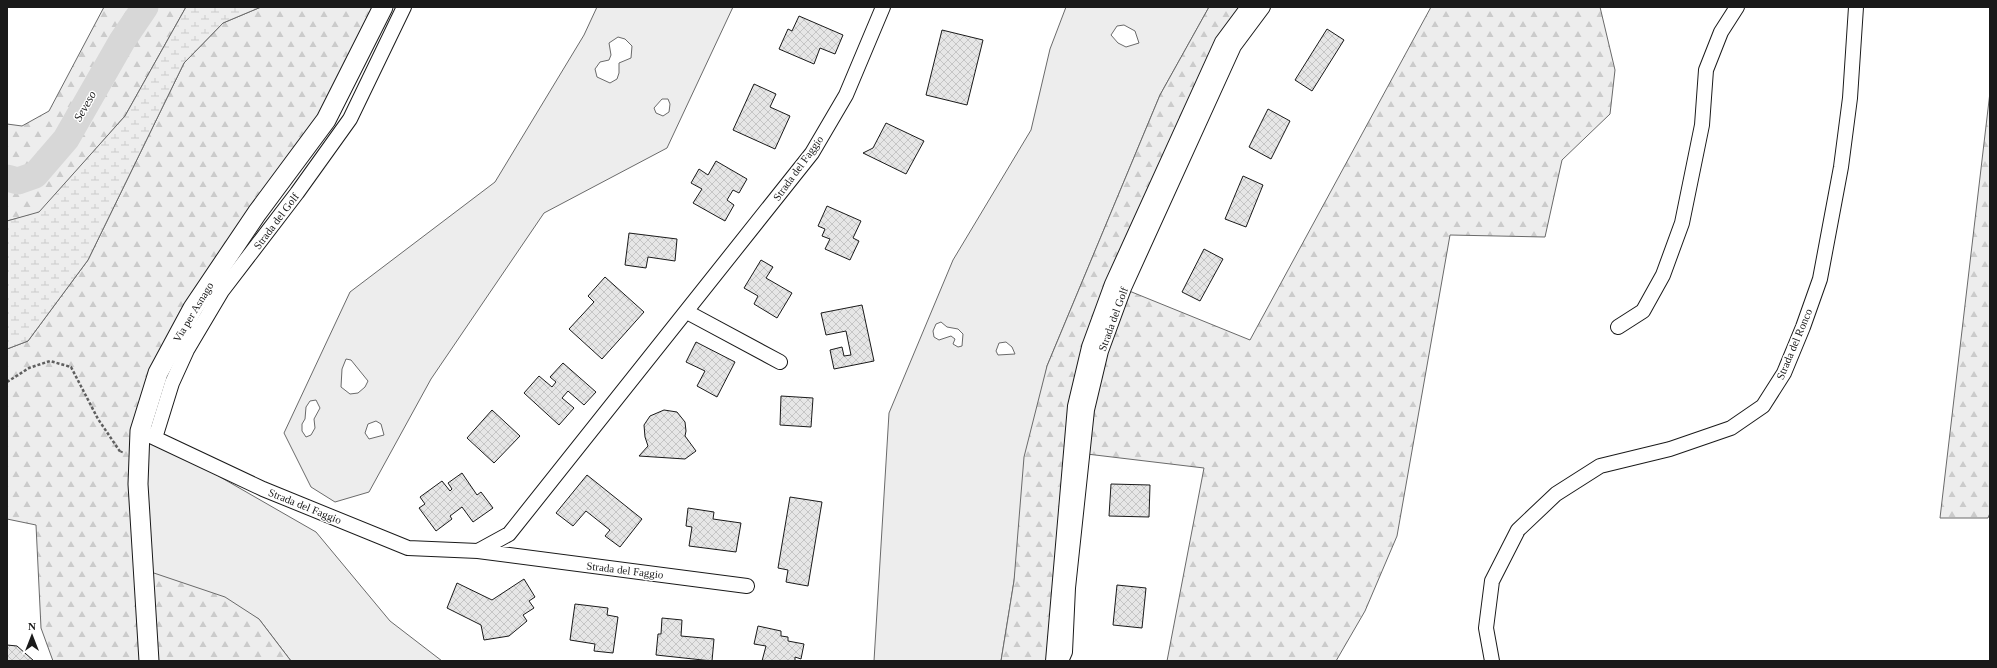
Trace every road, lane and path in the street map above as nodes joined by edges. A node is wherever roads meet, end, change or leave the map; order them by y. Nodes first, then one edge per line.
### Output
1 (383, 7) edge
2 (404, 7) edge
3 (883, 7) edge
4 (1248, 7) edge
5 (1263, 7) edge
6 (1737, 7) edge
7 (1856, 7) edge
8 (687, 312) junction
9 (1618, 327) dead end
10 (780, 362) dead end
11 (7, 382) edge
12 (148, 435) junction
13 (478, 551) junction
14 (747, 586) dead end
15 (150, 661) edge
16 (1053, 661) edge
17 (1061, 661) edge
18 (1492, 661) edge

1 - 12 street, Via per Asnago
2 - 12 street, Strada del Golf
3 - 8 street, Strada del Faggio
4 - 16 street, Strada del Golf
5 - 17 street, Strada del Golf
6 - 9 street
7 - 18 street, Strada del Ronco
8 - 10 street
8 - 13 street, Strada del Faggio
11 - 12 path
12 - 13 street, Strada del Faggio
12 - 15 street, Via per Asnago
13 - 14 street, Strada del Faggio

